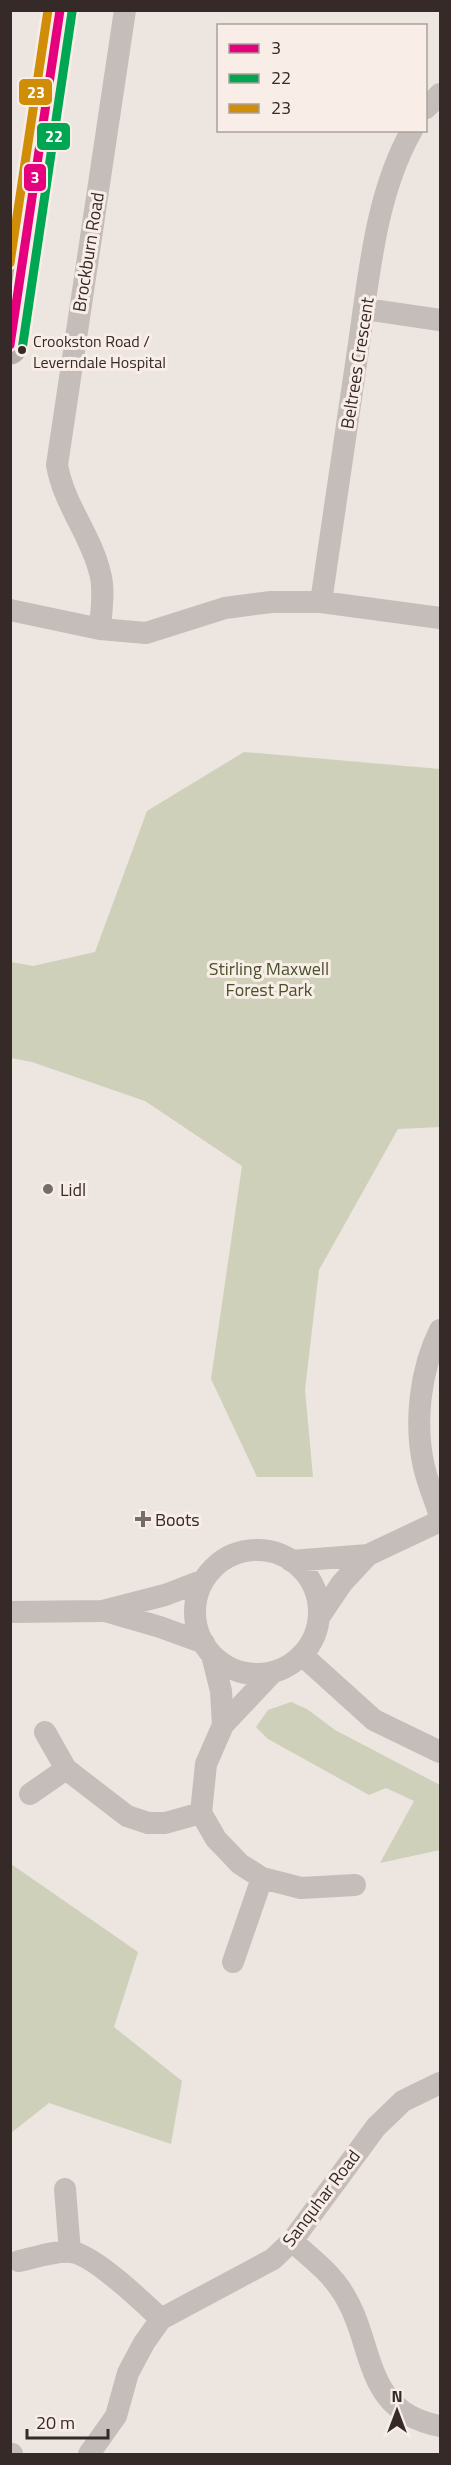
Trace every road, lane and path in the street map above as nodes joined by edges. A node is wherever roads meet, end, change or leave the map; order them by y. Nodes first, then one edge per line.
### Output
1 (60, 10) edge
2 (125, 10) edge
3 (441, 94) edge
4 (427, 107) edge
5 (411, 132) edge
6 (365, 309) junction
7 (441, 320) edge
8 (10, 348) edge
9 (321, 602) junction
10 (10, 610) edge
11 (441, 618) edge
12 (100, 629) junction
13 (441, 1330) edge
14 (441, 1516) edge
15 (441, 1521) edge
16 (368, 1555) junction
17 (291, 1561) junction
18 (204, 1580) junction
19 (10, 1611) edge
20 (103, 1611) junction
21 (319, 1617) junction
22 (208, 1649) junction
23 (302, 1655) junction
24 (272, 1673) junction
25 (223, 1725) junction
26 (45, 1732) dead end
27 (441, 1752) edge
28 (66, 1769) junction
29 (30, 1794) dead end
30 (201, 1813) junction
31 (262, 1878) junction
32 (355, 1885) dead end
33 (233, 1962) dead end
34 (441, 2084) edge
35 (65, 2189) dead end
36 (292, 2241) junction
37 (70, 2252) junction
38 (19, 2261) dead end
39 (161, 2319) junction
40 (441, 2426) edge
41 (89, 2454) edge

1 - 8 main road
2 - 12 street, Brockburn Road
3 - 4 street
5 - 6 street, Beltrees Crescent
6 - 7 street
6 - 9 street, Beltrees Crescent
9 - 11 street
9 - 12 street
10 - 12 street
13 - 14 street
15 - 16 street
16 - 17 street
16 - 21 street
17 - 18 street
17 - 21 street
18 - 20 street
18 - 22 street
19 - 20 street
20 - 22 street
21 - 23 street
22 - 24 street
22 - 25 street
23 - 24 street
23 - 27 street
24 - 25 street
25 - 30 street
26 - 28 street
28 - 29 street
28 - 30 street
30 - 31 street
31 - 32 street
31 - 33 street
34 - 36 street, Sanquhar Road
35 - 37 street
36 - 39 street, Sanquhar Road
36 - 40 street
37 - 38 street
37 - 39 street
39 - 41 street, Sanquhar Road

